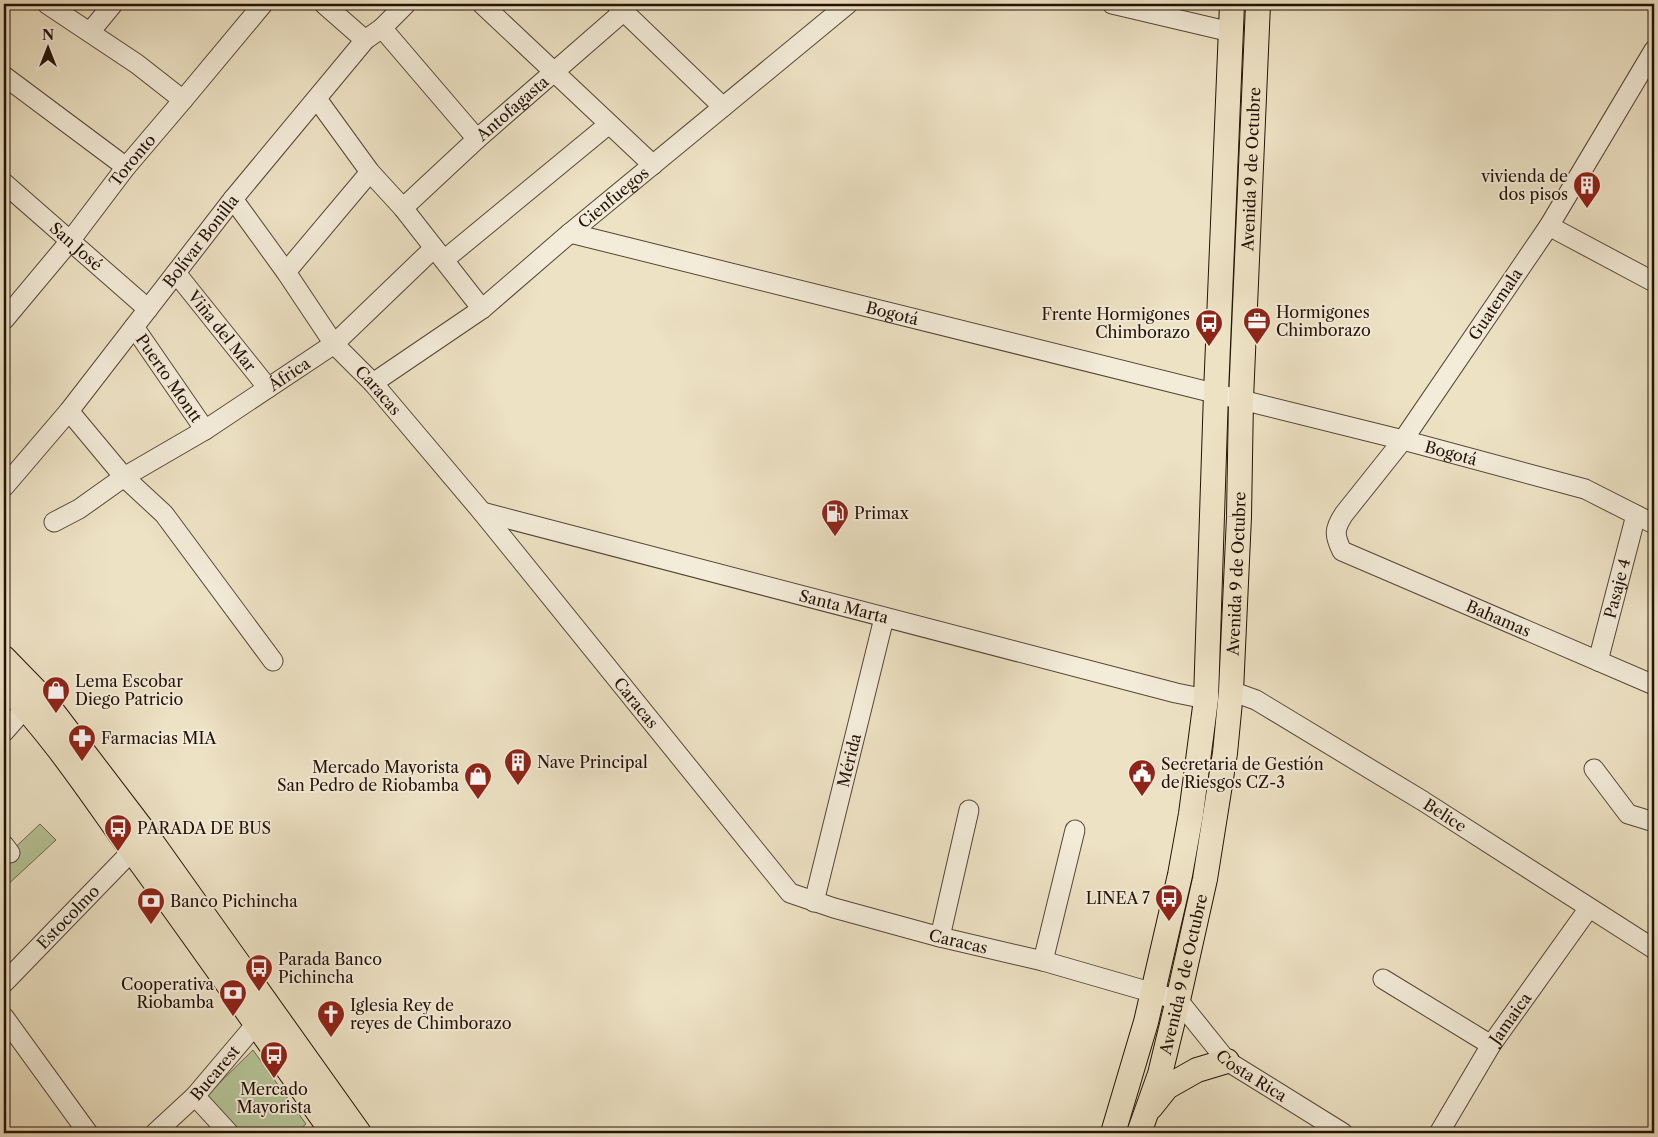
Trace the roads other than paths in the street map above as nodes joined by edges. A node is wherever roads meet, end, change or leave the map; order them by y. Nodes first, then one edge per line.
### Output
1 (47, 4) edge
2 (113, 4) edge
3 (263, 4) edge
4 (324, 4) edge
5 (406, 4) edge
6 (482, 4) edge
7 (848, 4) edge
8 (1112, 4) edge
9 (1232, 4) edge
10 (1258, 4) edge
11 (620, 8) edge
12 (382, 28) junction
13 (90, 32) junction
14 (1232, 32) junction
15 (364, 40) junction
16 (1653, 53) edge
17 (554, 72) junction
18 (4, 76) edge
19 (317, 99) junction
20 (183, 100) junction
21 (723, 107) junction
22 (609, 124) junction
23 (477, 140) junction
24 (653, 166) junction
25 (126, 167) junction
26 (370, 172) junction
27 (6, 189) edge
28 (233, 198) junction
29 (403, 208) junction
30 (1549, 226) junction
31 (570, 233) junction
32 (70, 241) junction
33 (439, 254) junction
34 (286, 272) junction
35 (176, 273) junction
36 (1654, 282) edge
37 (148, 309) junction
38 (482, 309) junction
39 (4, 320) edge
40 (134, 326) junction
41 (334, 344) junction
42 (373, 383) junction
43 (268, 388) junction
44 (1216, 393) junction
45 (1241, 399) junction
46 (69, 411) junction
47 (205, 430) junction
48 (1403, 440) junction
49 (124, 478) junction
50 (4, 487) edge
51 (482, 512) junction
52 (1636, 515) junction
53 (54, 522) dead end
54 (1654, 524) edge
55 (1342, 551) joint
56 (884, 618) junction
57 (4, 658) edge
58 (1598, 661) junction
59 (273, 662) dead end
60 (4, 685) edge
61 (1654, 685) edge
62 (1230, 691) junction
63 (1206, 699) junction
64 (26, 708) junction
65 (4, 732) edge
66 (1594, 769) dead end
67 (969, 810) dead end
68 (1654, 822) edge
69 (1075, 830) dead end
70 (132, 851) junction
71 (814, 902) junction
72 (1589, 908) junction
73 (940, 937) junction
74 (1654, 949) edge
75 (1042, 961) junction
76 (1383, 979) dead end
77 (4, 983) edge
78 (1153, 993) junction
79 (1178, 1000) junction
80 (4, 1016) edge
81 (264, 1017) junction
82 (1491, 1045) junction
83 (1227, 1061) junction
84 (195, 1096) junction
85 (1142, 1125) edge
86 (88, 1133) edge
87 (155, 1133) edge
88 (229, 1133) edge
89 (333, 1133) edge
90 (359, 1133) edge
91 (1113, 1133) edge
92 (1343, 1133) edge
93 (1439, 1133) edge

1 - 13 street
2 - 13 street
3 - 20 street, Toronto
4 - 15 street
5 - 12 street, Bolívar Bonilla
6 - 17 street
7 - 21 street, Cienfuegos
8 - 14 street
9 - 14 main road, Avenida 9 de Octubre
10 - 45 main road, Avenida 9 de Octubre
11 - 17 street, Antofagasta
11 - 21 street
12 - 15 street, Bolívar Bonilla
12 - 23 street
13 - 20 street
14 - 44 main road, Avenida 9 de Octubre
15 - 19 street, Bolívar Bonilla
16 - 30 street, Guatemala
17 - 22 street
17 - 23 street, Antofagasta
18 - 25 street
19 - 26 street
19 - 28 street, Bolívar Bonilla
20 - 25 street, Toronto
21 - 24 street, Cienfuegos
22 - 24 street
22 - 33 street, África
23 - 29 street, Antofagasta
24 - 31 street, Cienfuegos
25 - 32 street, Toronto
26 - 29 street
26 - 34 street
27 - 32 street, San José
28 - 34 street, Caracas
28 - 35 street, Bolívar Bonilla
29 - 33 street
30 - 36 street
30 - 48 street, Guatemala
31 - 38 street, Cienfuegos
31 - 44 street, Bogotá
32 - 37 street, San José
32 - 39 street, Toronto
33 - 38 street
33 - 41 street, África
34 - 41 street, Caracas
35 - 37 street, Bolívar Bonilla
35 - 43 street, Viña del Mar
37 - 40 street, Bolívar Bonilla
38 - 42 street, Cienfuegos
40 - 46 street, Bolívar Bonilla
40 - 47 street, Puerto Montt
41 - 42 street, Caracas
41 - 43 street, África
42 - 51 street, Caracas
43 - 47 street, África
44 - 45 street, Bogotá
44 - 63 main road, Avenida 9 de Octubre
45 - 48 street, Bogotá
45 - 62 main road, Avenida 9 de Octubre
46 - 49 street
46 - 50 street, Bolívar Bonilla
47 - 49 street, África
48 - 52 street, Bogotá
48 - 55 street, Guatemala
49 - 53 street, África
49 - 59 street
51 - 56 street, Santa Marta
51 - 71 street, Caracas
52 - 54 street, Bogotá
52 - 58 street, Pasaje 4
55 - 58 street, Bahamas
56 - 63 street, Santa Marta
56 - 71 street, Mérida
57 - 81 main road
58 - 61 street, Bahamas
60 - 64 main road
62 - 72 street, Belice
62 - 79 main road, Avenida 9 de Octubre
63 - 78 main road, Avenida 9 de Octubre
64 - 65 street
64 - 70 main road
66 - 68 street
67 - 73 street
69 - 75 street
70 - 77 street, Estocolmo
70 - 81 main road
71 - 73 street, Caracas
72 - 74 street, Belice
72 - 82 street, Jamaica
73 - 75 street, Caracas
75 - 78 street, Caracas
76 - 82 street
78 - 79 street, Caracas
78 - 91 main road, Avenida 9 de Octubre
79 - 83 street, Costa Rica
79 - 85 main road, Avenida 9 de Octubre
80 - 86 street
81 - 84 street, Bucarest
81 - 89 main road
81 - 90 main road
82 - 93 street, Jamaica
83 - 85 main road
83 - 92 street, Costa Rica
84 - 87 street, Bucarest
84 - 88 street

